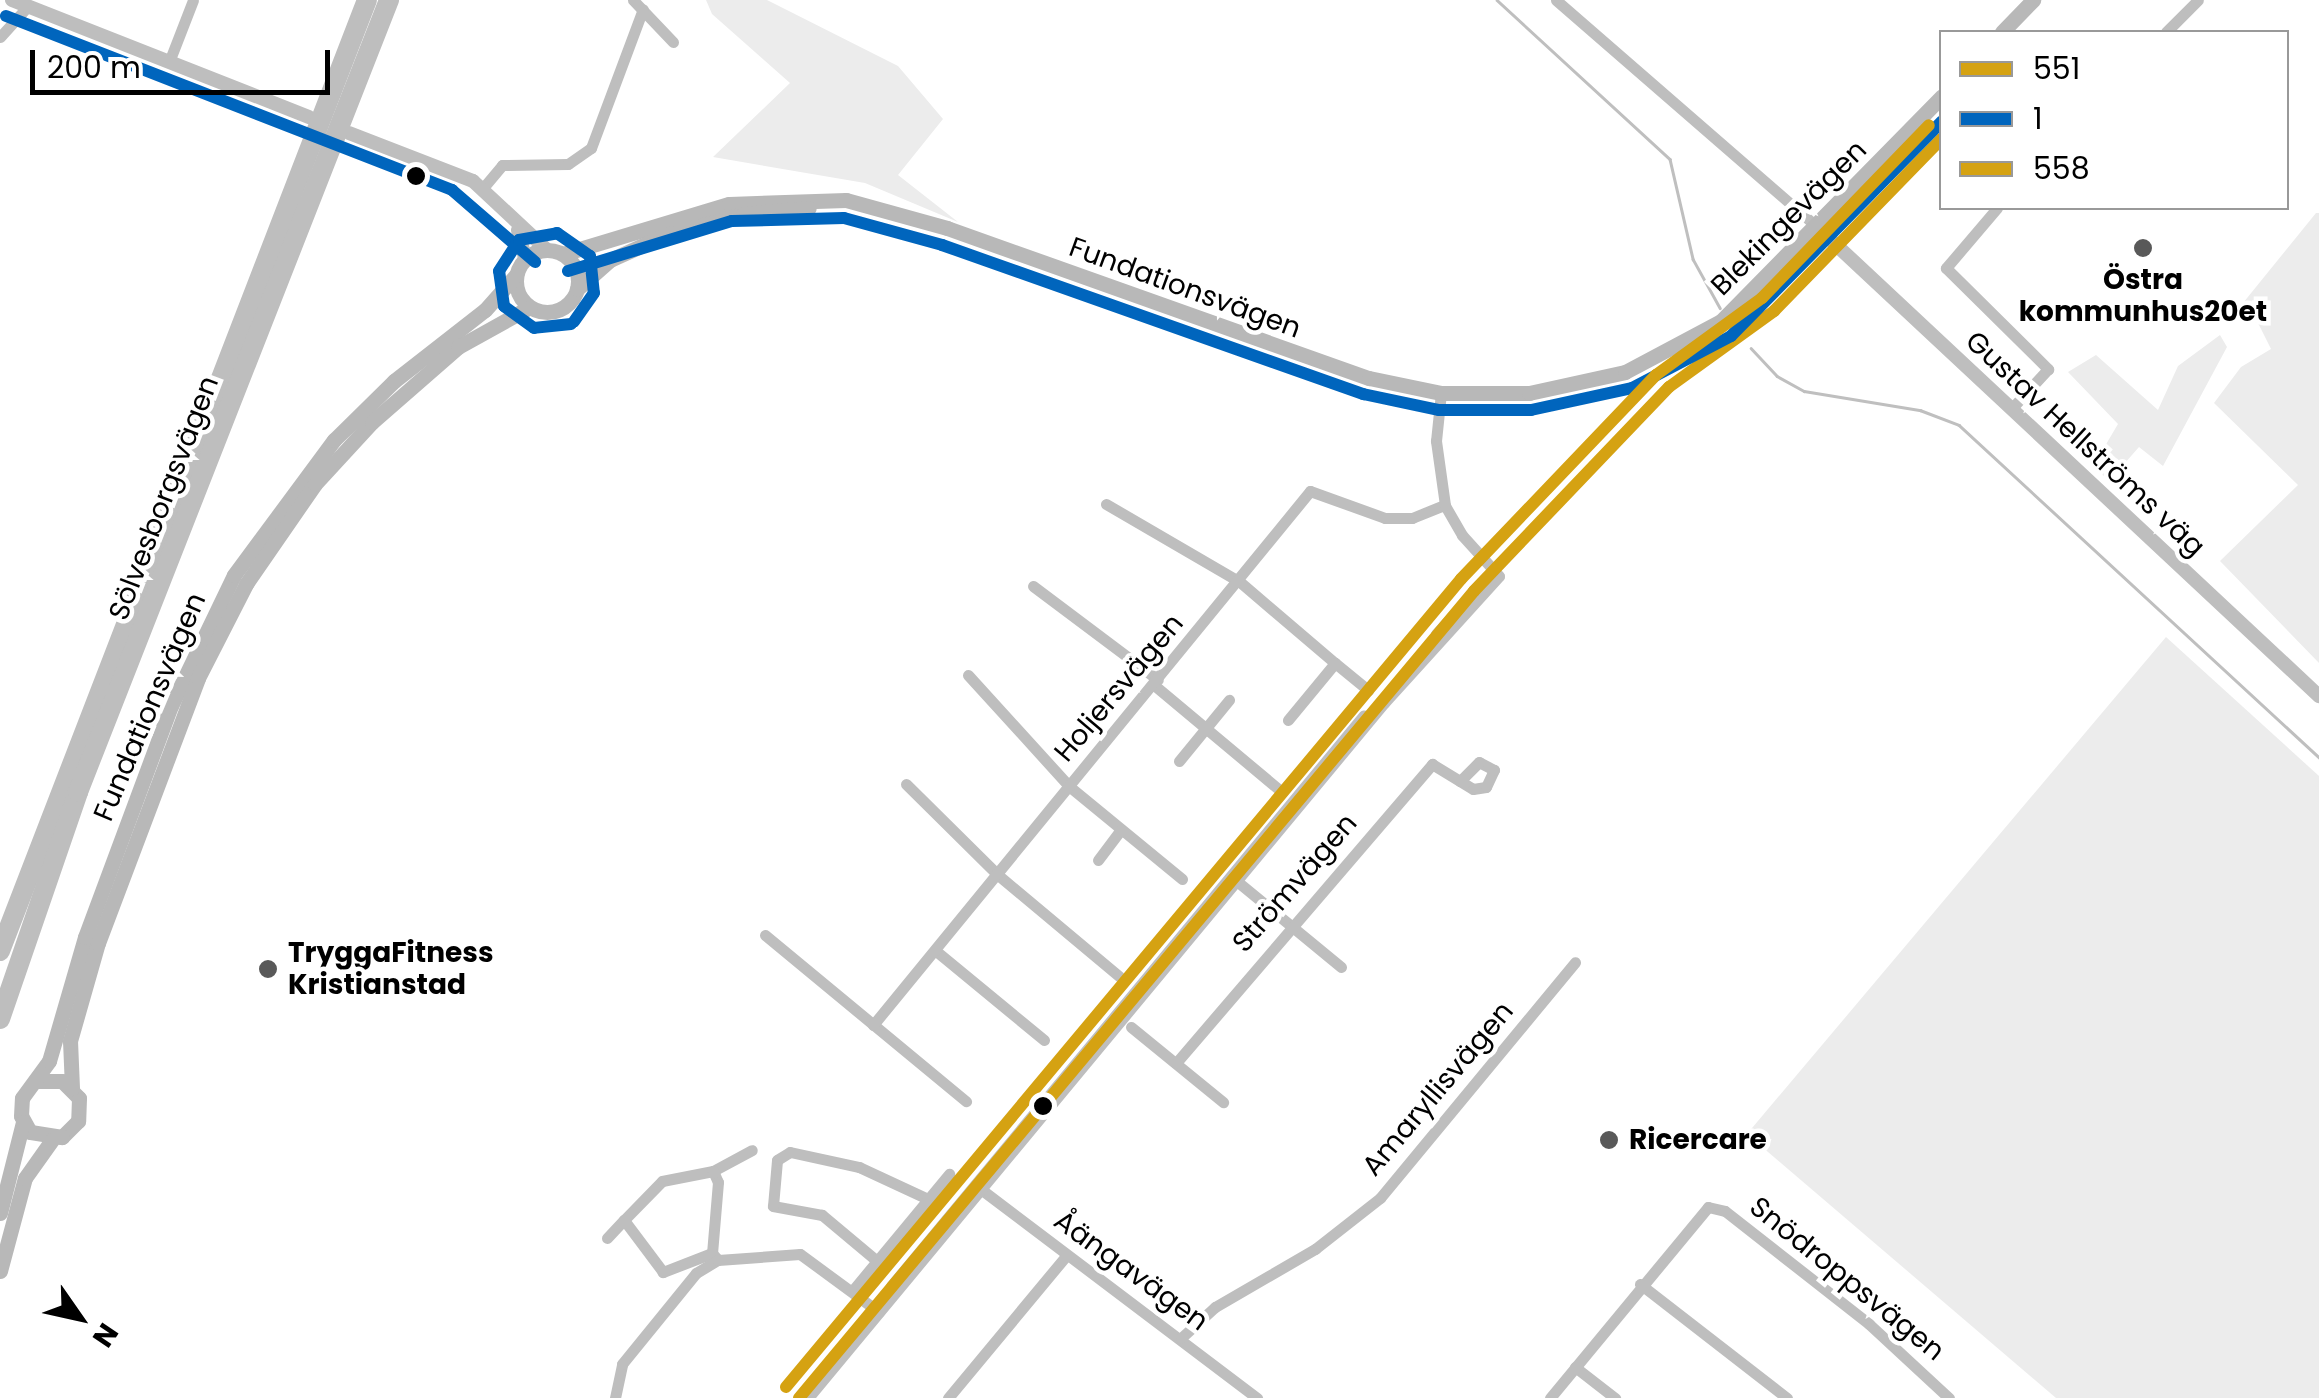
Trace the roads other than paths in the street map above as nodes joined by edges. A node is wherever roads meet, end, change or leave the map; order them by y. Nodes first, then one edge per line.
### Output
1 (12, 0) edge
2 (193, 0) edge
3 (366, 0) edge
4 (389, 0) edge
5 (632, 0) edge
6 (1556, 0) edge
7 (2032, 0) edge
8 (2198, 0) edge
9 (28, 6) junction
10 (643, 10) junction
11 (2004, 30) edge
12 (2168, 30) edge
13 (0, 37) edge
14 (673, 42) dead end
15 (169, 62) junction
16 (1939, 99) edge
17 (309, 117) dead end
18 (349, 133) dead end
19 (483, 188) junction
20 (1996, 210) edge
21 (510, 216) junction
22 (915, 218) junction
23 (1818, 228) junction
24 (555, 252) junction
25 (525, 259) junction
26 (516, 275) junction
27 (577, 289) junction
28 (530, 307) junction
29 (1442, 392) junction
30 (2012, 408) junction
31 (1106, 504) dead end
32 (1445, 505) junction
33 (1240, 582) junction
34 (1033, 586) dead end
35 (1335, 664) junction
36 (968, 675) dead end
37 (1156, 682) junction
38 (1368, 690) dead end
39 (2319, 696) edge
40 (1229, 700) dead end
41 (1288, 720) dead end
42 (1205, 728) junction
43 (1178, 761) dead end
44 (1460, 781) dead end
45 (906, 784) dead end
46 (1070, 787) junction
47 (1282, 792) dead end
48 (1121, 830) junction
49 (1098, 860) dead end
50 (998, 876) junction
51 (1233, 878) junction
52 (1182, 879) dead end
53 (1290, 924) junction
54 (765, 935) dead end
55 (0, 951) edge
56 (936, 951) junction
57 (1574, 962) dead end
58 (1341, 967) dead end
59 (1120, 976) dead end
60 (0, 1019) edge
61 (874, 1025) junction
62 (1131, 1027) dead end
63 (1044, 1040) dead end
64 (1176, 1063) junction
65 (38, 1082) junction
66 (72, 1088) junction
67 (966, 1101) dead end
68 (1223, 1102) dead end
69 (23, 1122) junction
70 (52, 1140) junction
71 (752, 1150) dead end
72 (713, 1172) junction
73 (949, 1174) dead end
74 (978, 1187) junction
75 (928, 1199) junction
76 (0, 1213) edge
77 (624, 1220) junction
78 (607, 1238) dead end
79 (715, 1256) junction
80 (1066, 1256) junction
81 (877, 1261) junction
82 (0, 1271) edge
83 (1640, 1284) junction
84 (853, 1290) junction
85 (876, 1310) junction
86 (1182, 1338) junction
87 (1575, 1366) junction
88 (615, 1398) edge
89 (799, 1398) edge
90 (808, 1398) edge
91 (948, 1398) edge
92 (1257, 1398) edge
93 (1550, 1398) edge
94 (1615, 1398) edge
95 (1787, 1398) edge
96 (1949, 1398) edge

1 - 9 street
2 - 15 street
3 - 55 highway, Sölvesborgsvägen
4 - 60 highway, Sölvesborgsvägen
5 - 10 street
6 - 23 street
7 - 11 main road
8 - 12 street
9 - 13 street
9 - 15 street
10 - 14 street
10 - 19 street
15 - 17 street
16 - 23 main road, Blekingevägen
18 - 19 street
19 - 21 street
20 - 30 street
21 - 24 street
21 - 25 street
22 - 24 main road, Fundationsvägen
22 - 27 main road, Fundationsvägen
22 - 29 main road, Fundationsvägen
23 - 29 main road, Blekingevägen
23 - 30 street, Gustav Hellströms väg
24 - 25 main road
24 - 27 main road
25 - 26 main road
26 - 28 main road
26 - 65 main road, Fundationsvägen
27 - 28 main road
28 - 66 main road, Fundationsvägen
29 - 32 street
30 - 39 street, Gustav Hellströms väg
31 - 33 street
32 - 33 street, Holjersvägen
32 - 51 street
33 - 35 street
33 - 37 street, Holjersvägen
34 - 37 street
35 - 38 street
35 - 41 street
36 - 46 street
37 - 42 street
37 - 46 street, Holjersvägen
40 - 42 street
42 - 43 street
42 - 47 street
44 - 53 street, Strömvägen
45 - 50 street
46 - 48 street
46 - 50 street, Holjersvägen
48 - 49 street
48 - 52 street
50 - 56 street, Holjersvägen
50 - 59 street
51 - 53 street
51 - 74 street
53 - 58 street
53 - 64 street, Strömvägen
54 - 61 street
56 - 61 street, Holjersvägen
56 - 63 street
57 - 86 street, Amaryllisvägen
61 - 67 street
62 - 64 street
64 - 68 street
65 - 66 main road
65 - 69 main road
66 - 70 main road
69 - 70 main road
69 - 76 main road
70 - 82 main road
71 - 72 street
72 - 77 street
72 - 79 street
73 - 75 street
74 - 80 street, Åängavägen
74 - 85 street
75 - 81 street
75 - 81 street
77 - 78 street
77 - 79 street
79 - 84 street
79 - 88 street
80 - 86 street, Åängavägen
80 - 91 street
81 - 84 street
83 - 87 street
83 - 95 street
83 - 96 street, Snödroppsvägen
84 - 85 street
85 - 89 street
85 - 90 street
86 - 92 street, Åängavägen
87 - 93 street
87 - 94 street

